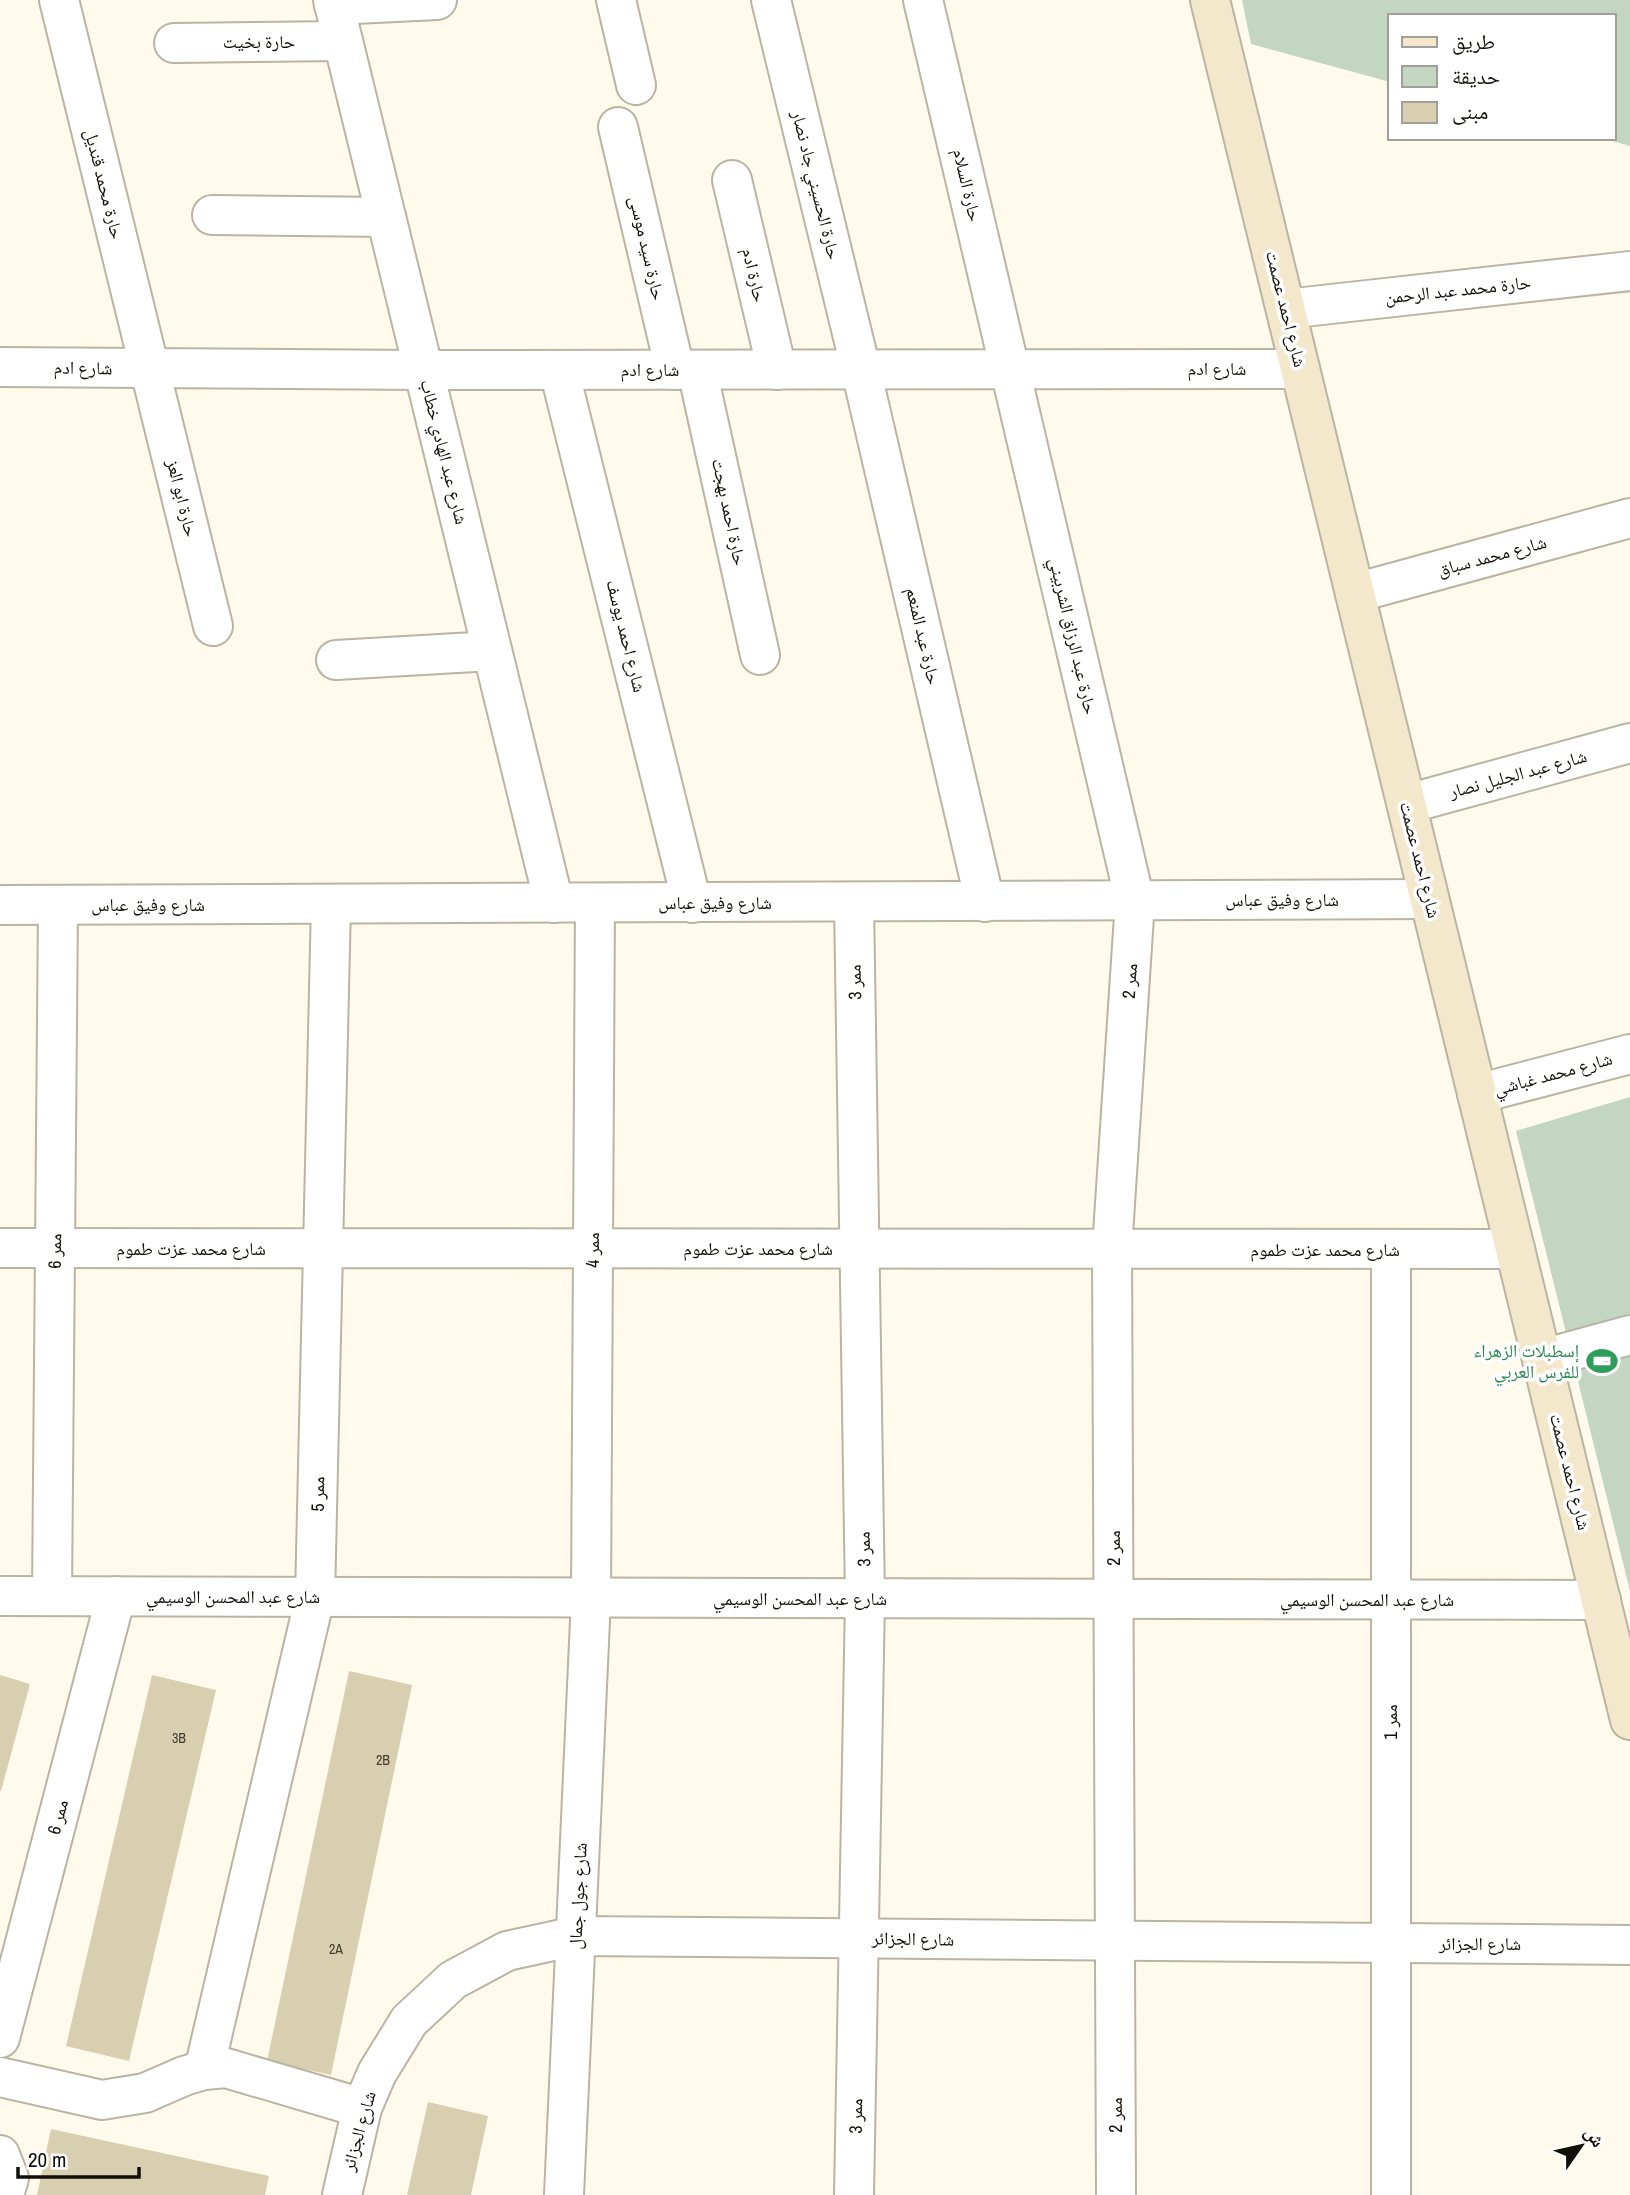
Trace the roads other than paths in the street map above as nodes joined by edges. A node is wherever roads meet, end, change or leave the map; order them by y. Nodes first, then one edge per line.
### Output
1 (59, 0) edge
2 (437, 0) edge
3 (616, 0) edge
4 (771, 0) edge
5 (923, 0) edge
6 (1210, 0) edge
7 (334, 3) edge
8 (343, 41) junction
9 (174, 43) dead end
10 (636, 85) dead end
11 (618, 127) dead end
12 (732, 180) dead end
13 (212, 215) dead end
14 (386, 217) junction
15 (1630, 271) edge
16 (1286, 309) junction
17 (0, 367) edge
18 (150, 369) junction
19 (1300, 369) junction
20 (424, 370) junction
21 (559, 370) junction
22 (686, 370) junction
23 (777, 370) junction
24 (861, 370) junction
25 (1010, 370) junction
26 (1630, 518) edge
27 (1355, 593) junction
28 (213, 626) dead end
29 (492, 651) junction
30 (760, 655) dead end
31 (336, 660) dead end
32 (1630, 743) edge
33 (1407, 804) junction
34 (1429, 899) junction
35 (1135, 901) junction
36 (854, 902) junction
37 (985, 902) junction
38 (554, 903) junction
39 (596, 903) junction
40 (692, 903) junction
41 (331, 904) junction
42 (0, 905) edge
43 (58, 905) junction
44 (1630, 1054) edge
45 (1477, 1094) junction
46 (0, 1248) edge
47 (55, 1248) junction
48 (323, 1249) junction
49 (593, 1249) junction
50 (860, 1249) junction
51 (1515, 1249) junction
52 (1112, 1250) junction
53 (1391, 1250) junction
54 (1630, 1335) edge
55 (1542, 1359) junction
56 (0, 1596) edge
57 (52, 1596) junction
58 (116, 1596) junction
59 (315, 1597) junction
60 (591, 1598) junction
61 (865, 1599) junction
62 (1114, 1600) junction
63 (1601, 1600) junction
64 (1391, 1601) junction
65 (1627, 1695) edge
66 (576, 1936) junction
67 (859, 1938) junction
68 (1115, 1941) junction
69 (1391, 1944) junction
70 (1630, 1945) edge
71 (0, 2038) edge
72 (204, 2070) junction
73 (0, 2077) edge
74 (362, 2108) junction
75 (0, 2155) edge
76 (4, 2195) edge
77 (342, 2195) edge
78 (564, 2195) edge
79 (854, 2195) edge
80 (1116, 2195) edge
81 (1391, 2195) edge

1 - 18 street, حارة محمد قنديل
2 - 7 street
3 - 10 street
4 - 24 street, حارة الحسيني جاد نصار
5 - 25 street, حارة السلام
6 - 16 main road, شارع احمد عصمت
7 - 8 street, شارع عبد الهادي خطاب
8 - 9 street, حارة بخيت
8 - 14 street, شارع عبد الهادي خطاب
11 - 22 street, حارة سيد موسى
12 - 23 street, حارة ادم
13 - 14 street
14 - 20 street, شارع عبد الهادي خطاب
15 - 16 street, حارة محمد عبد الرحمن
16 - 19 main road, شارع احمد عصمت
17 - 18 street, شارع ادم
18 - 20 street, شارع ادم
18 - 28 street, حارة ابو العز
19 - 25 street, شارع ادم
19 - 27 main road, شارع احمد عصمت
20 - 21 street, شارع ادم
20 - 29 street, شارع عبد الهادي خطاب
21 - 22 street, شارع ادم
21 - 40 street, شارع احمد يوسف
22 - 23 street, شارع ادم
22 - 30 street, حارة احمد بهجت
23 - 24 street, شارع ادم
24 - 25 street, شارع ادم
24 - 37 street, حارة عبد المنعم
25 - 35 street, حارة عبد الرزاق الشربيني
26 - 27 street, شارع محمد سباق
27 - 33 main road, شارع احمد عصمت
29 - 31 street
29 - 38 street, شارع عبد الهادي خطاب
32 - 33 street, شارع عبد الجليل نصار
33 - 34 main road, شارع احمد عصمت
34 - 35 street, شارع وفيق عباس
34 - 45 main road, شارع احمد عصمت
35 - 37 street, شارع وفيق عباس
35 - 52 street, ممر 2
36 - 37 street, شارع وفيق عباس
36 - 40 street, شارع وفيق عباس
36 - 50 street, ممر 3
38 - 39 street, شارع وفيق عباس
38 - 41 street, شارع وفيق عباس
39 - 40 street, شارع وفيق عباس
39 - 49 street, ممر 4
41 - 43 street, شارع وفيق عباس
41 - 48 street, ممر 5
42 - 43 street, شارع وفيق عباس
43 - 47 street, ممر 6
44 - 45 street, شارع محمد غباشي
45 - 51 main road, شارع احمد عصمت
46 - 47 street, شارع محمد عزت طموم
47 - 48 street, شارع محمد عزت طموم
47 - 57 street, ممر 6
48 - 49 street, شارع محمد عزت طموم
48 - 59 street, ممر 5
49 - 50 street, شارع محمد عزت طموم
49 - 60 street, ممر 4
50 - 52 street, شارع محمد عزت طموم
50 - 61 street, ممر 3
51 - 53 street, شارع محمد عزت طموم
51 - 55 main road, شارع احمد عصمت
52 - 53 street, شارع محمد عزت طموم
52 - 62 street, ممر 2
53 - 64 street, ممر 1
54 - 55 street
55 - 63 main road, شارع احمد عصمت
56 - 57 street, شارع عبد المحسن الوسيمي
57 - 58 street, شارع عبد المحسن الوسيمي
58 - 59 street, شارع عبد المحسن الوسيمي
58 - 71 street, ممر 6
59 - 60 street, شارع عبد المحسن الوسيمي
59 - 72 street, ممر 5
60 - 61 street, شارع عبد المحسن الوسيمي
60 - 66 street, شارع جول جمال
61 - 62 street, شارع عبد المحسن الوسيمي
61 - 67 street, ممر 3
62 - 64 street, شارع عبد المحسن الوسيمي
62 - 68 street, ممر 2
63 - 64 street, شارع عبد المحسن الوسيمي
63 - 65 main road, شارع احمد عصمت
64 - 69 street, ممر 1
66 - 67 street, شارع الجزائر
66 - 74 street, شارع الجزائر
66 - 78 street, شارع جول جمال
67 - 68 street, شارع الجزائر
67 - 79 street, ممر 3
68 - 69 street, شارع الجزائر
68 - 80 street, ممر 2
69 - 70 street, شارع الجزائر
69 - 81 street, ممر 1
72 - 73 street
72 - 74 street
74 - 77 street, شارع الجزائر
75 - 76 street

